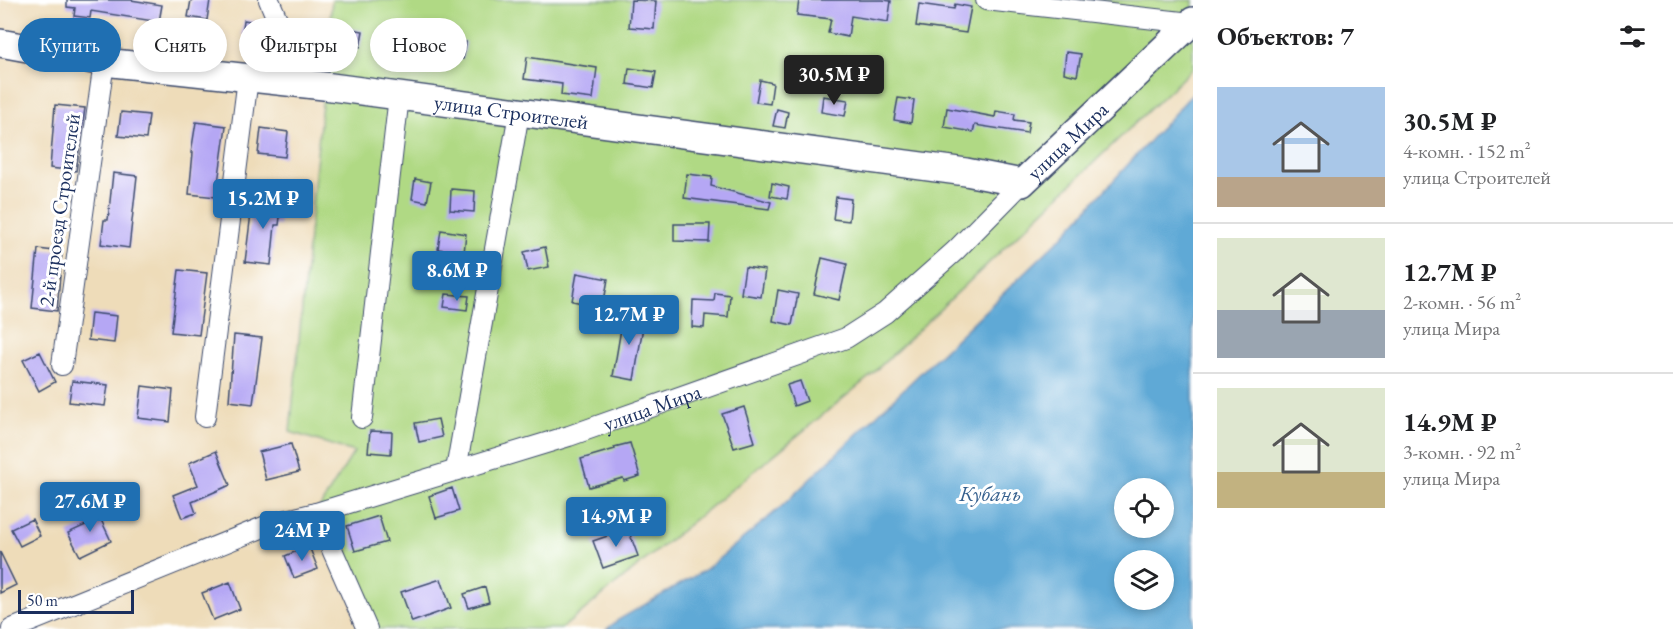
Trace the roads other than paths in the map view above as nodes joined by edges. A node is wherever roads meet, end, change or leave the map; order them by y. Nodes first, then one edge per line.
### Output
1 (269, 0) edge
2 (986, 0) edge
3 (1192, 22) edge
4 (0, 43) edge
5 (18, 46) edge
6 (121, 64) edge
7 (103, 72) edge
8 (248, 78) junction
9 (299, 85) junction
10 (399, 96) junction
11 (519, 112) junction
12 (1022, 183) junction
13 (62, 365) dead end
14 (205, 417) dead end
15 (362, 418) dead end
16 (456, 470) junction
17 (316, 513) junction
18 (12, 629) edge
19 (367, 629) edge

1 - 9 street
2 - 3 street
3 - 12 street, улица Мира
4 - 5 street, улица Строителей
6 - 8 street, улица Строителей
7 - 13 street, 2-й проезд Строителей
8 - 9 street, улица Строителей
8 - 14 street
9 - 10 street, улица Строителей
10 - 11 street, улица Строителей
10 - 15 street
11 - 12 street, улица Строителей
11 - 16 street
12 - 16 street, улица Мира
16 - 17 street, улица Мира
17 - 18 street, улица Мира
17 - 19 street

